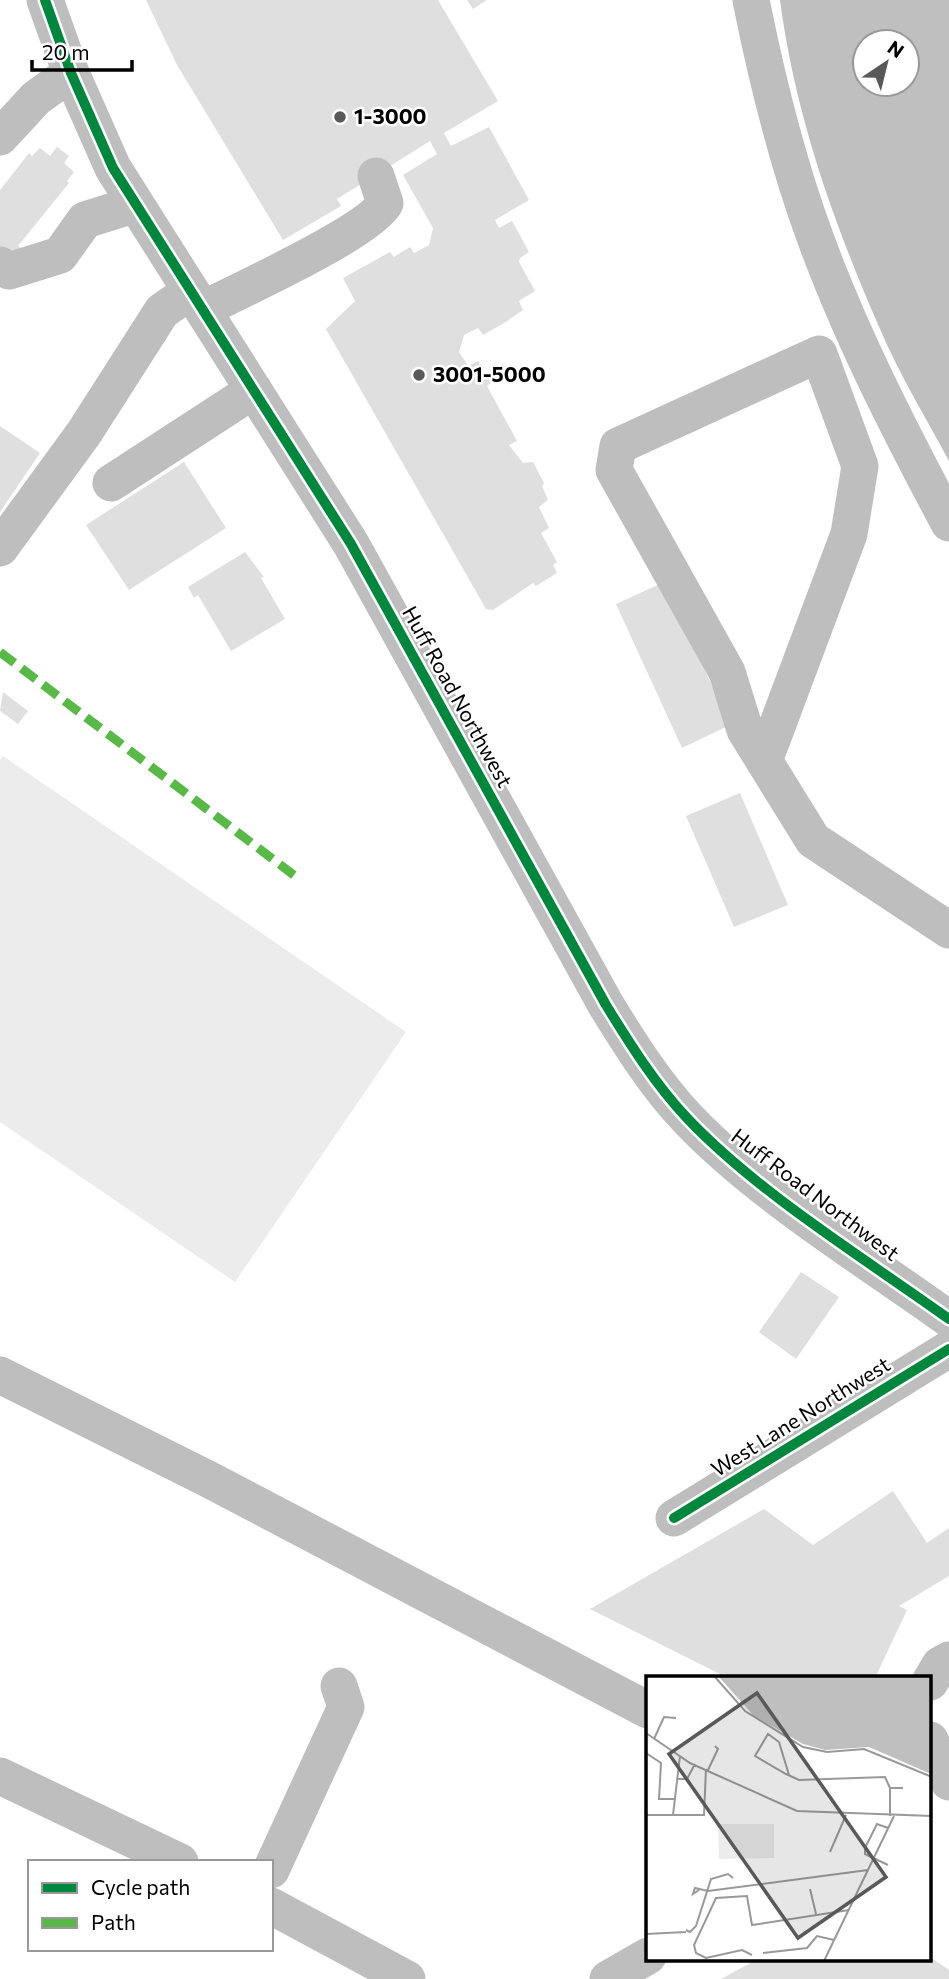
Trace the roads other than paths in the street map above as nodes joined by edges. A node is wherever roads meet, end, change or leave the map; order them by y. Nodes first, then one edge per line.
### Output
1 (45, 0) edge
2 (751, 0) edge
3 (71, 73) junction
4 (0, 137) edge
5 (376, 176) dead end
6 (136, 204) junction
7 (0, 265) edge
8 (197, 300) junction
9 (254, 390) junction
10 (111, 483) dead end
11 (949, 523) edge
12 (0, 548) edge
13 (764, 761) junction
14 (949, 930) edge
15 (949, 1319) edge
16 (949, 1349) edge
17 (0, 1375) edge
18 (674, 1518) dead end
19 (949, 1660) edge
20 (932, 1679) edge
21 (339, 1686) dead end
22 (646, 1709) edge
23 (932, 1744) edge
24 (0, 1776) edge
25 (949, 1782) edge
26 (949, 1788) edge
27 (932, 1797) edge
28 (176, 1860) edge
29 (273, 1866) edge
30 (273, 1907) edge
31 (646, 1957) edge
32 (407, 1979) edge
33 (608, 1979) edge

1 - 3 street, Huff Road Northwest
2 - 11 street
3 - 4 street
3 - 6 street, Huff Road Northwest
5 - 8 street
6 - 7 street
6 - 8 street, Huff Road Northwest
8 - 9 street, Huff Road Northwest
8 - 12 street
9 - 10 street
9 - 15 street, Huff Road Northwest
13 - 13 street
13 - 14 street
16 - 18 street, West Lane Northwest
17 - 22 street
19 - 20 street
21 - 29 street
23 - 25 street
24 - 28 street
26 - 27 street
30 - 32 street
31 - 33 street

